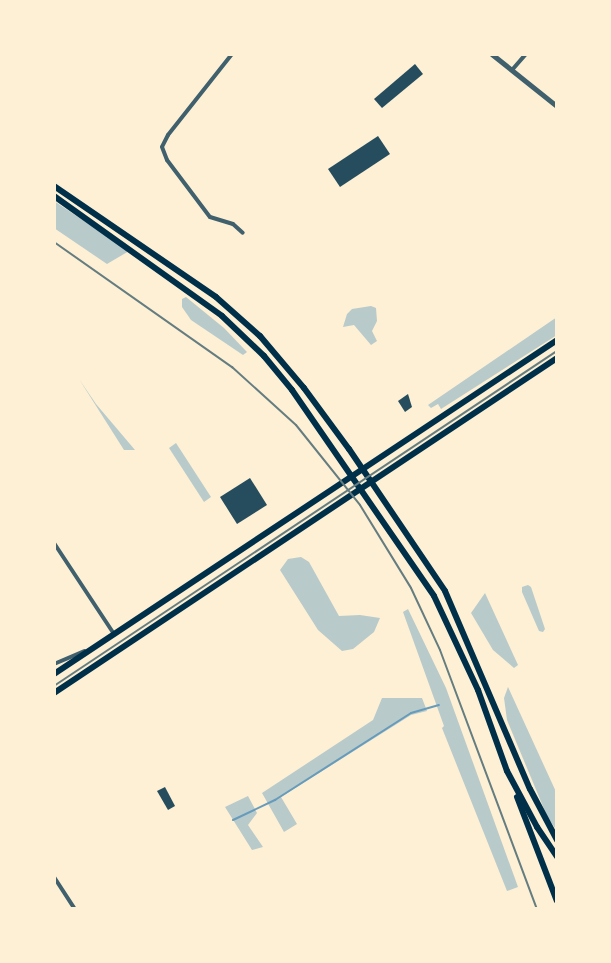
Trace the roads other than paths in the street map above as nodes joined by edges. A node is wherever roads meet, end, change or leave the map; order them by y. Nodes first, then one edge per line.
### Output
1 (232, 54) edge
2 (492, 54) edge
3 (525, 54) edge
4 (512, 70) junction
5 (557, 106) edge
6 (54, 186) edge
7 (54, 196) edge
8 (243, 233) dead end
9 (557, 340) edge
10 (557, 358) edge
11 (54, 543) edge
12 (114, 634) junction
13 (98, 645) junction
14 (54, 664) edge
15 (54, 674) edge
16 (54, 693) edge
17 (507, 771) junction
18 (557, 840) edge
19 (557, 857) edge
20 (54, 877) edge
21 (557, 901) edge
22 (75, 909) edge

1 - 8 street
2 - 4 street
3 - 4 street
4 - 5 street
6 - 18 main road
7 - 17 main road
9 - 12 main road
10 - 16 main road
11 - 12 street
12 - 13 main road
13 - 14 street
13 - 15 main road
17 - 19 main road
17 - 21 main road
20 - 22 street

